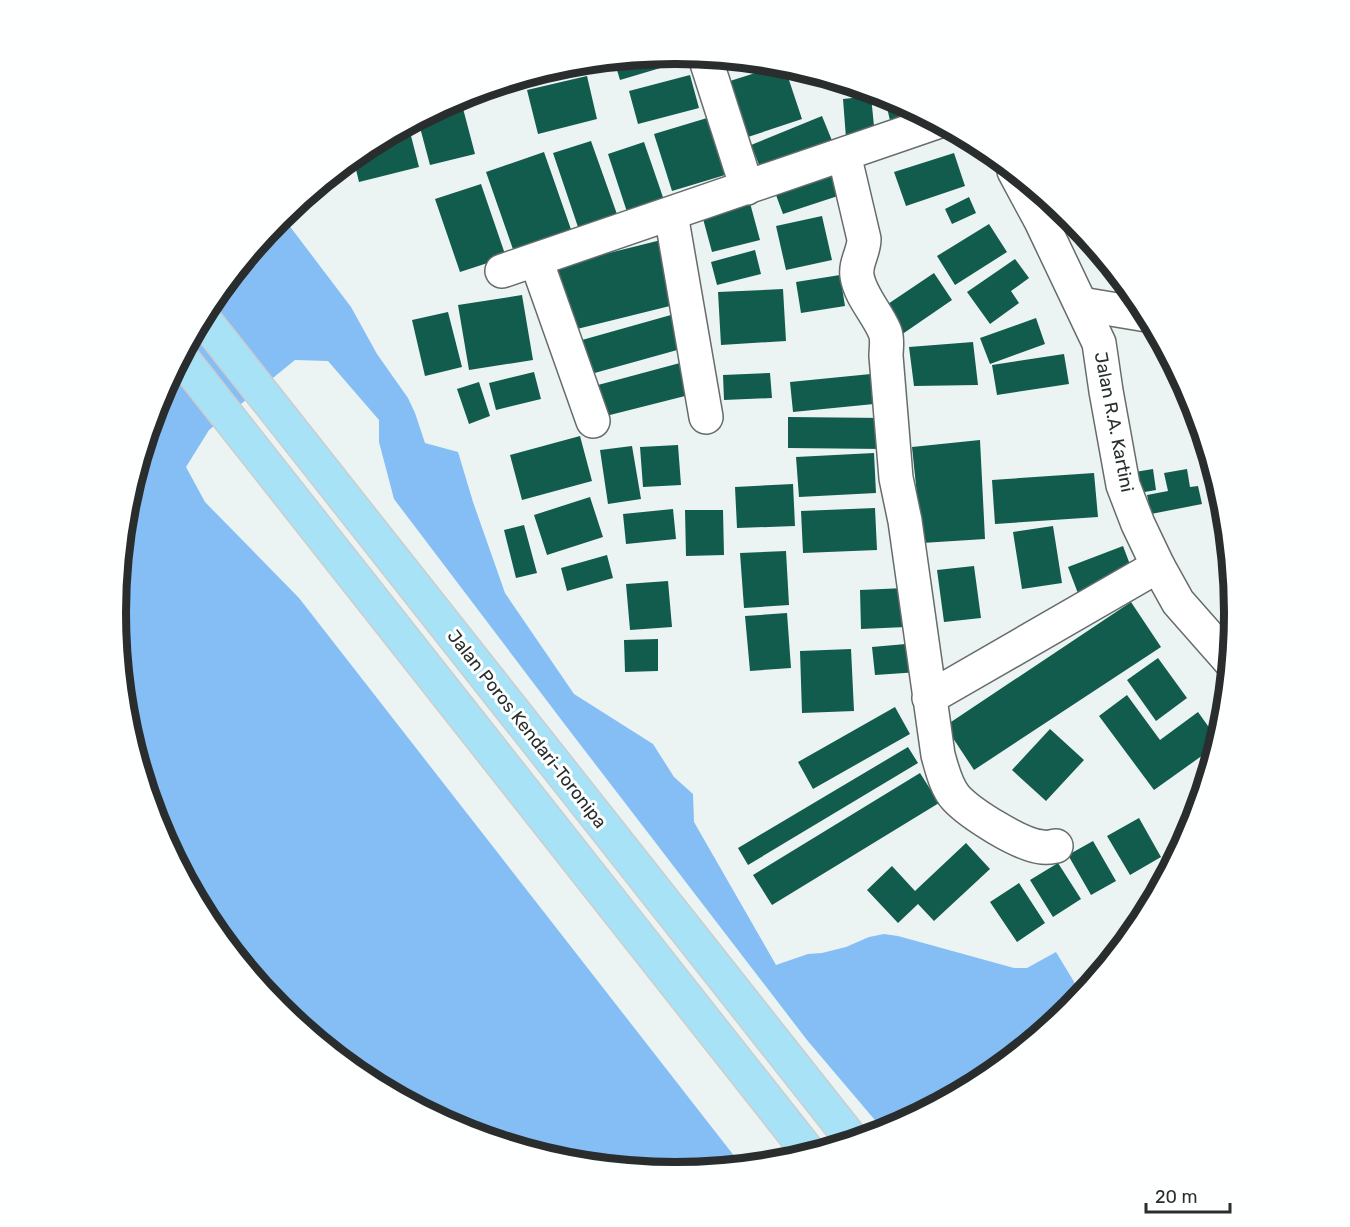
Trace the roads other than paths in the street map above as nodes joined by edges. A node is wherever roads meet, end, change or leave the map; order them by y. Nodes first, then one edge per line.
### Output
1 (708, 66) edge
2 (927, 126) edge
3 (844, 154) junction
4 (747, 188) junction
5 (1025, 191) edge
6 (671, 214) junction
7 (536, 260) junction
8 (502, 271) dead end
9 (1081, 304) junction
10 (1134, 313) edge
11 (208, 325) edge
12 (187, 364) edge
13 (706, 417) dead end
14 (593, 421) dead end
15 (1158, 566) junction
16 (1223, 653) edge
17 (929, 698) junction
18 (1056, 846) dead end
19 (848, 1134) edge
20 (804, 1147) edge

1 - 4 street
2 - 3 street
3 - 4 street
3 - 17 street
4 - 6 street
5 - 9 street, Jalan R.A. Kartini
6 - 7 street
6 - 13 street
7 - 8 street
7 - 14 street
9 - 10 street
9 - 15 street, Jalan R.A. Kartini
11 - 19 main road, Jalan Poros Kendari-Toronipa
12 - 20 main road
15 - 16 street, Jalan R.A. Kartini
15 - 17 street
17 - 18 street

